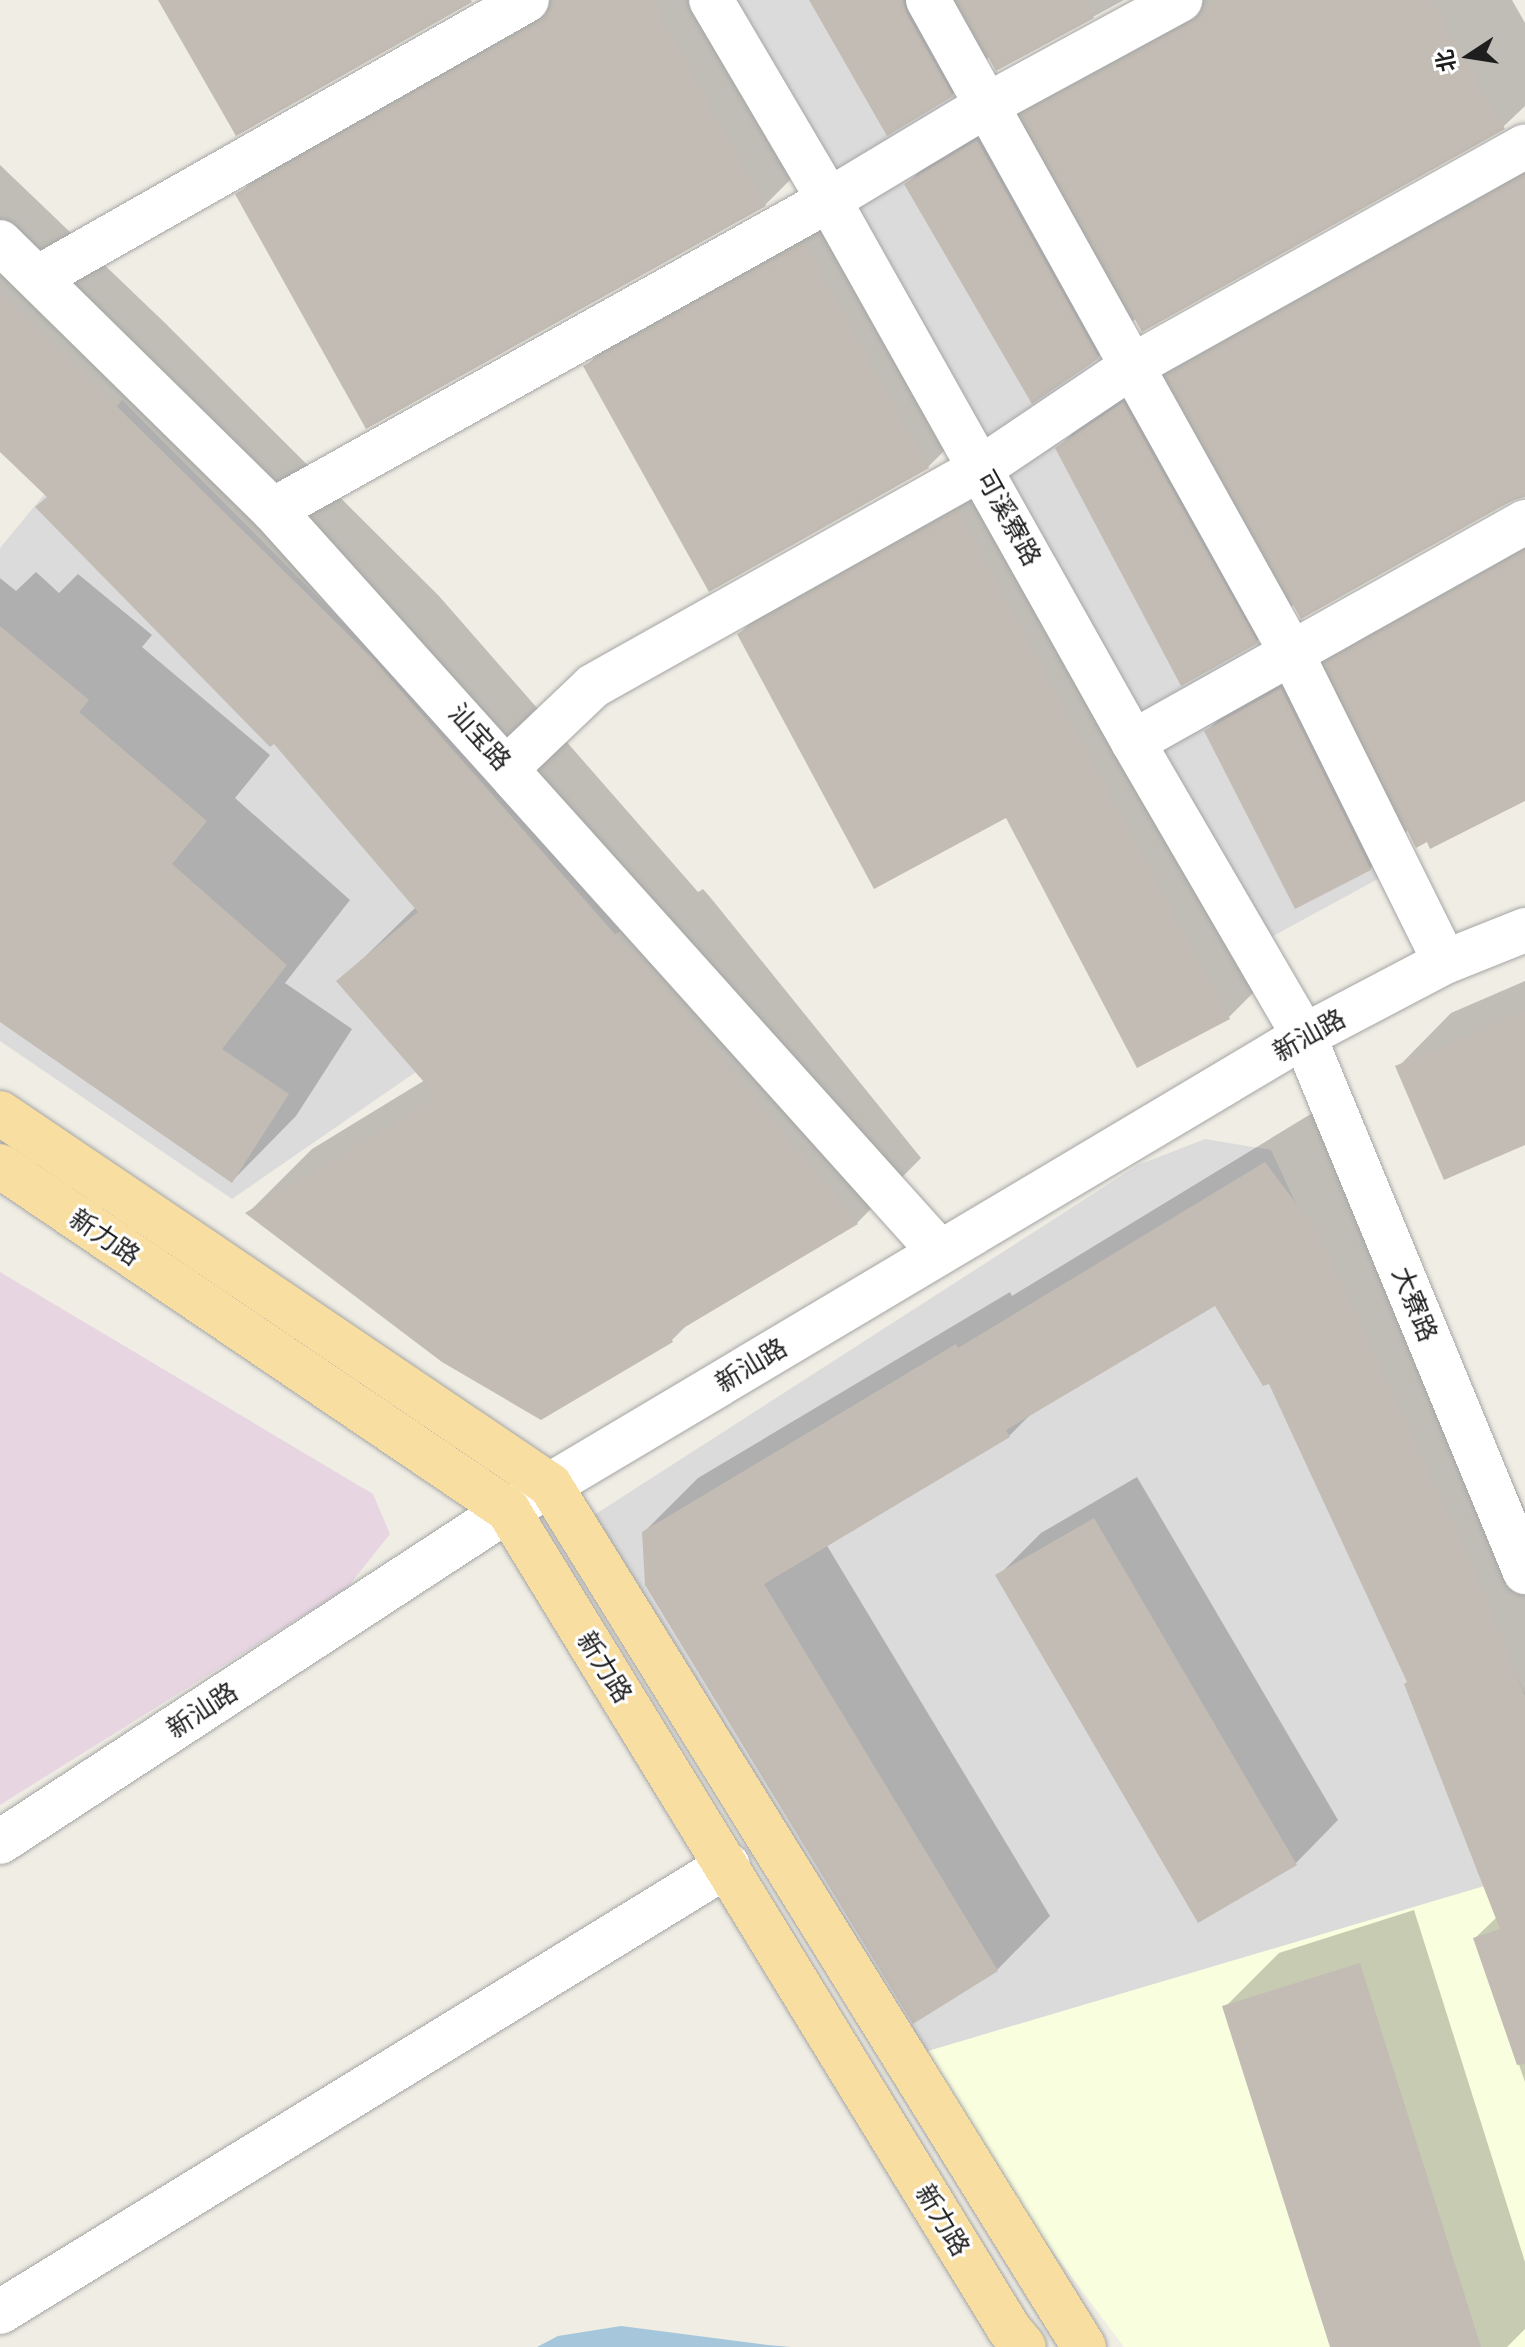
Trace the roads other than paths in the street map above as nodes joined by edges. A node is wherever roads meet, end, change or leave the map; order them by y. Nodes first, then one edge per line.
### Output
1 (527, 0) edge
2 (711, 0) edge
3 (928, 0) edge
4 (1180, 0) edge
5 (987, 105) junction
6 (1525, 146) edge
7 (829, 200) junction
8 (0, 242) edge
9 (39, 277) junction
10 (1132, 366) junction
11 (981, 468) junction
12 (273, 510) junction
13 (1525, 522) edge
14 (1290, 650) junction
15 (1133, 742) junction
16 (508, 767) junction
17 (1525, 930) edge
18 (1445, 962) junction
19 (1304, 1036) junction
20 (0, 1113) edge
21 (0, 1166) edge
22 (940, 1252) junction
23 (550, 1485) junction
24 (508, 1510) junction
25 (1525, 1572) edge
26 (0, 1842) edge
27 (728, 1865) junction
28 (0, 2312) edge
29 (1017, 2338) edge
30 (1080, 2342) edge

1 - 9 street
2 - 7 street, 可溪寮路
3 - 5 street
4 - 5 street
5 - 7 street
5 - 10 street
6 - 10 street
7 - 11 street, 可溪寮路
7 - 12 street
8 - 9 street, 汕宝路
9 - 12 street, 汕宝路
10 - 11 street
10 - 14 street
11 - 15 street, 可溪寮路
11 - 16 street
12 - 16 street, 汕宝路
13 - 14 street
14 - 15 street
14 - 18 street
15 - 19 street, 可溪寮路
16 - 22 street, 汕宝路
17 - 18 street, 新汕路
18 - 19 street, 新汕路
19 - 22 street, 新汕路
19 - 25 street, 大寮路
20 - 23 main road
21 - 24 main road, 新力路
22 - 23 street, 新汕路
23 - 24 street, 新汕路
23 - 30 main road
24 - 26 street, 新汕路
24 - 27 main road, 新力路
27 - 28 street
27 - 29 main road, 新力路

